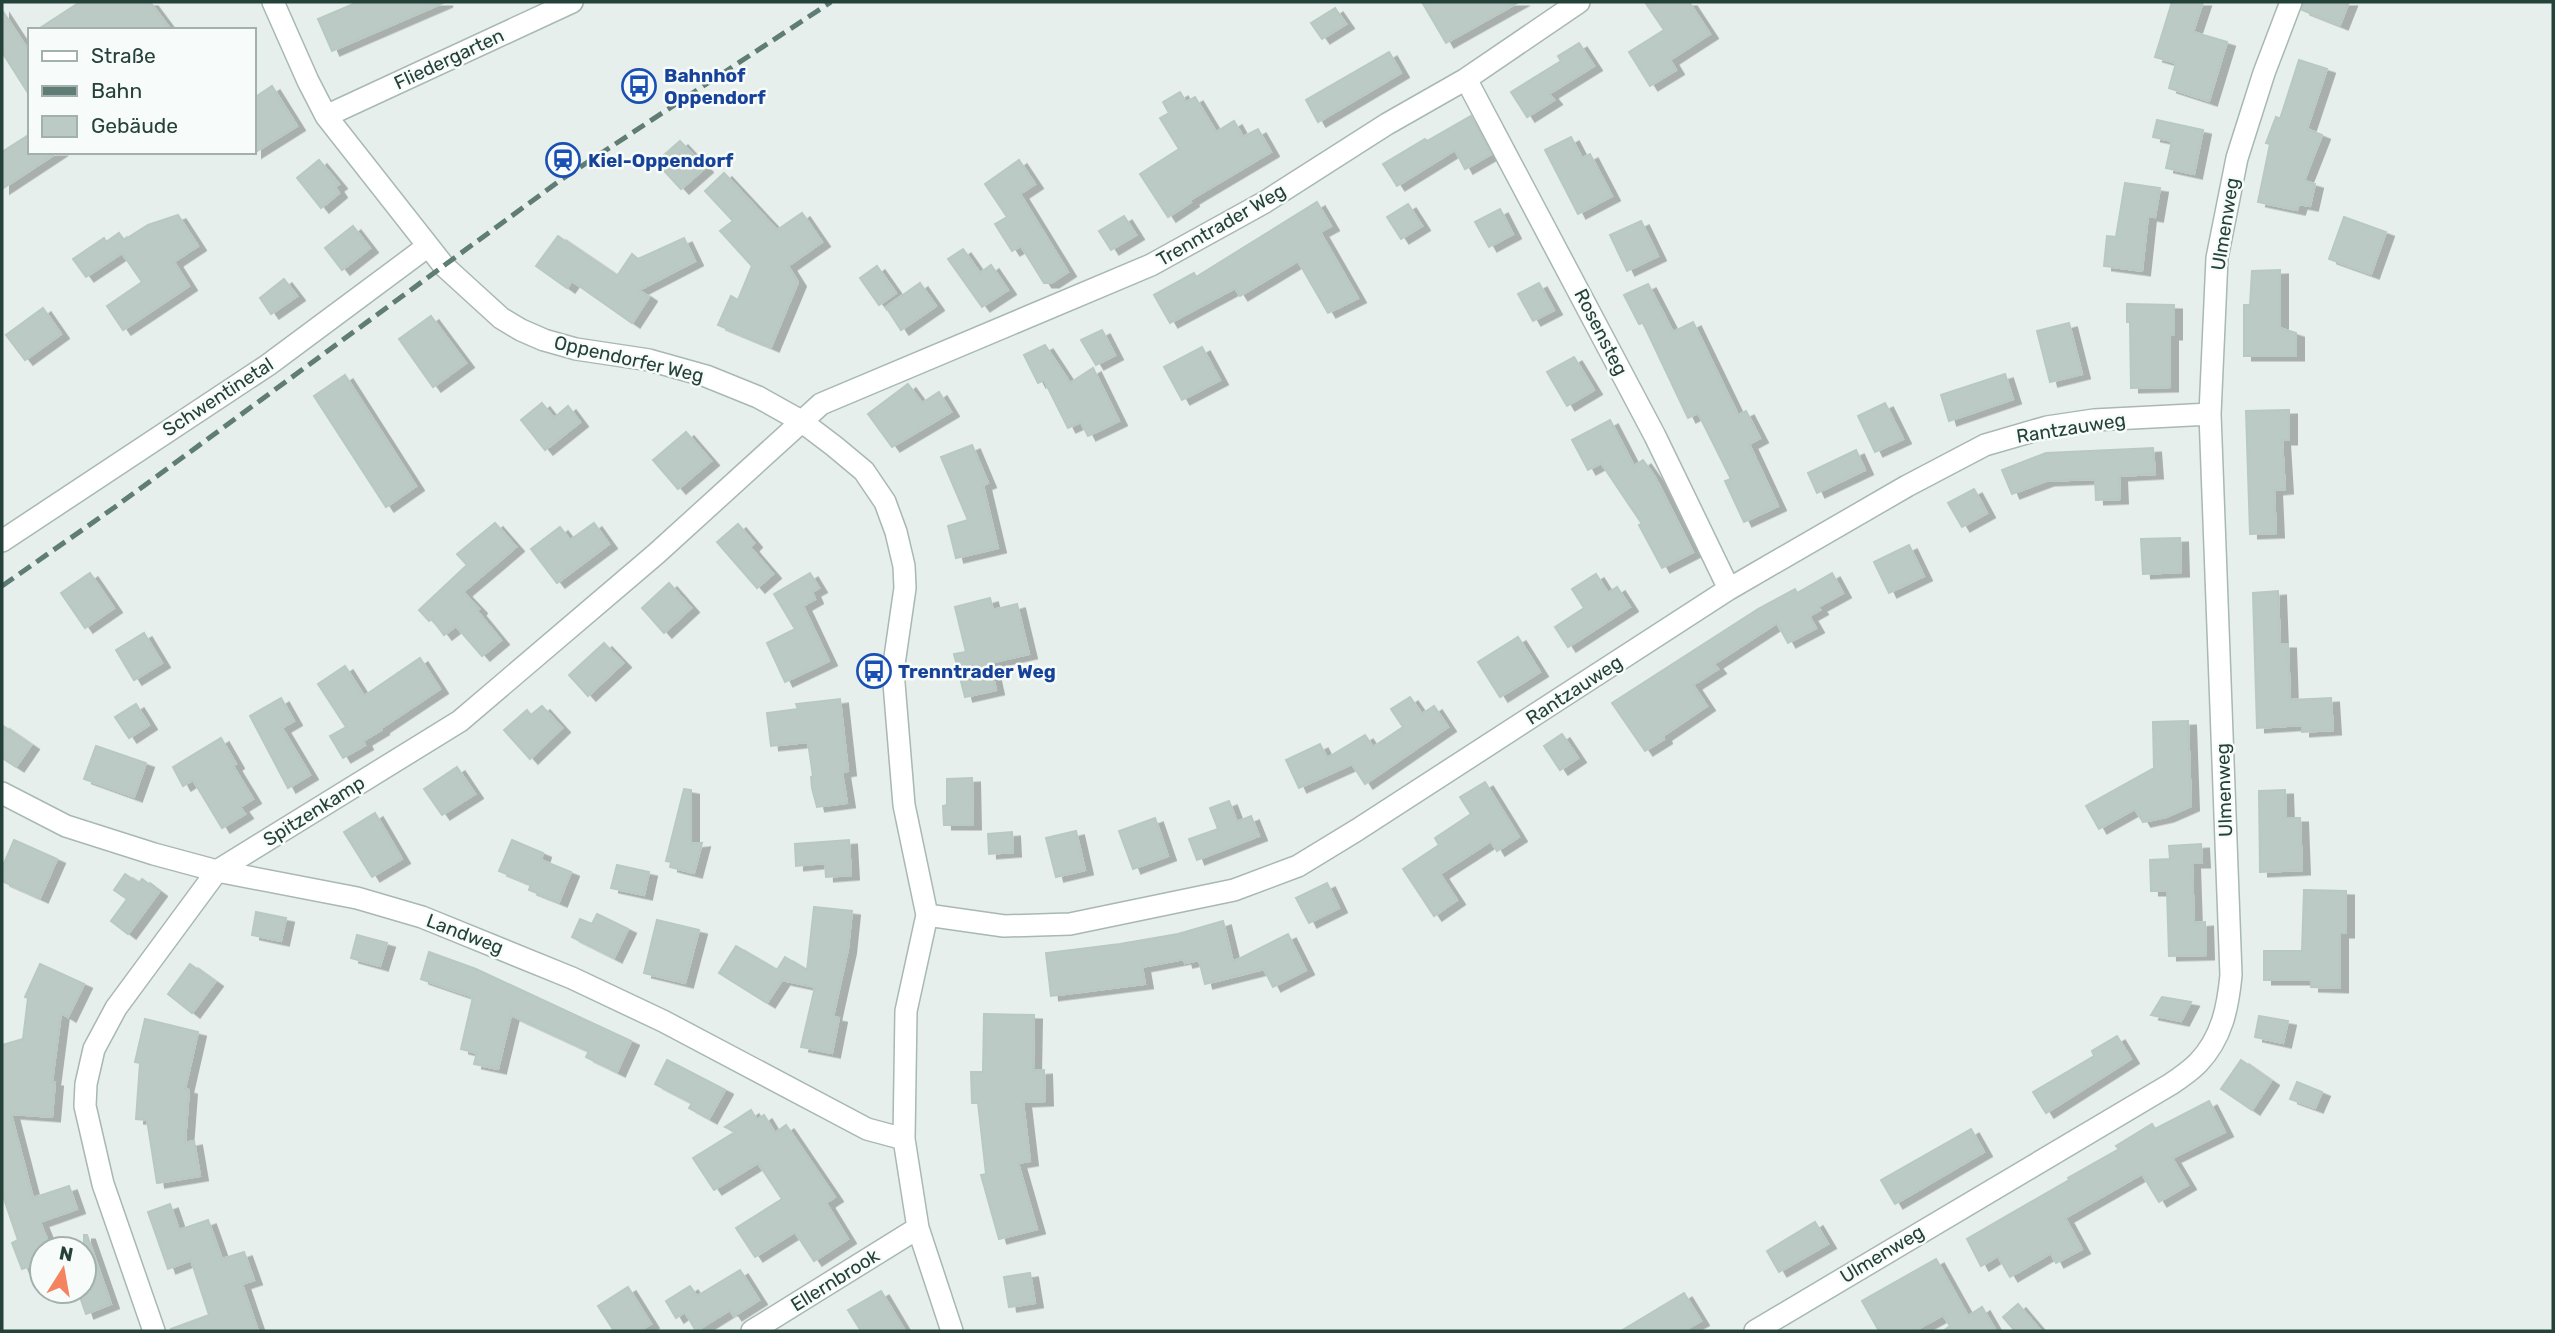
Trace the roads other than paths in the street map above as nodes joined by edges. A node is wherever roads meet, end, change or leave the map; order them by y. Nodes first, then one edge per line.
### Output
1 (273, 2) edge
2 (572, 2) edge
3 (1579, 2) edge
4 (2291, 2) edge
5 (1466, 79) junction
6 (330, 121) junction
7 (428, 246) junction
8 (2210, 414) junction
9 (801, 421) junction
10 (2, 541) edge
11 (1729, 589) junction
12 (2, 793) edge
13 (217, 871) junction
14 (927, 915) junction
15 (904, 1139) junction
16 (918, 1228) junction
17 (153, 1331) edge
18 (752, 1331) edge
19 (952, 1331) edge
20 (1755, 1331) edge

1 - 6 street, Oppendorfer Weg
2 - 6 street, Fliedergarten
3 - 5 street, Trenntrader Weg
4 - 8 street, Ulmenweg
5 - 9 street, Trenntrader Weg
5 - 11 street, Rosensteg
6 - 7 street, Oppendorfer Weg
7 - 9 street, Oppendorfer Weg
7 - 10 street, Schwentinetal
8 - 11 street, Rantzauweg
8 - 20 street, Ulmenweg
9 - 13 street, Spitzenkamp
9 - 14 street, Oppendorfer Weg
11 - 14 street, Rantzauweg
12 - 13 street, Landweg
13 - 15 street, Landweg
13 - 17 street, Spitzenkamp
14 - 15 street, Oppendorfer Weg
15 - 16 street, Oppendorfer Weg
16 - 18 street, Ellernbrook
16 - 19 street, Oppendorfer Weg

